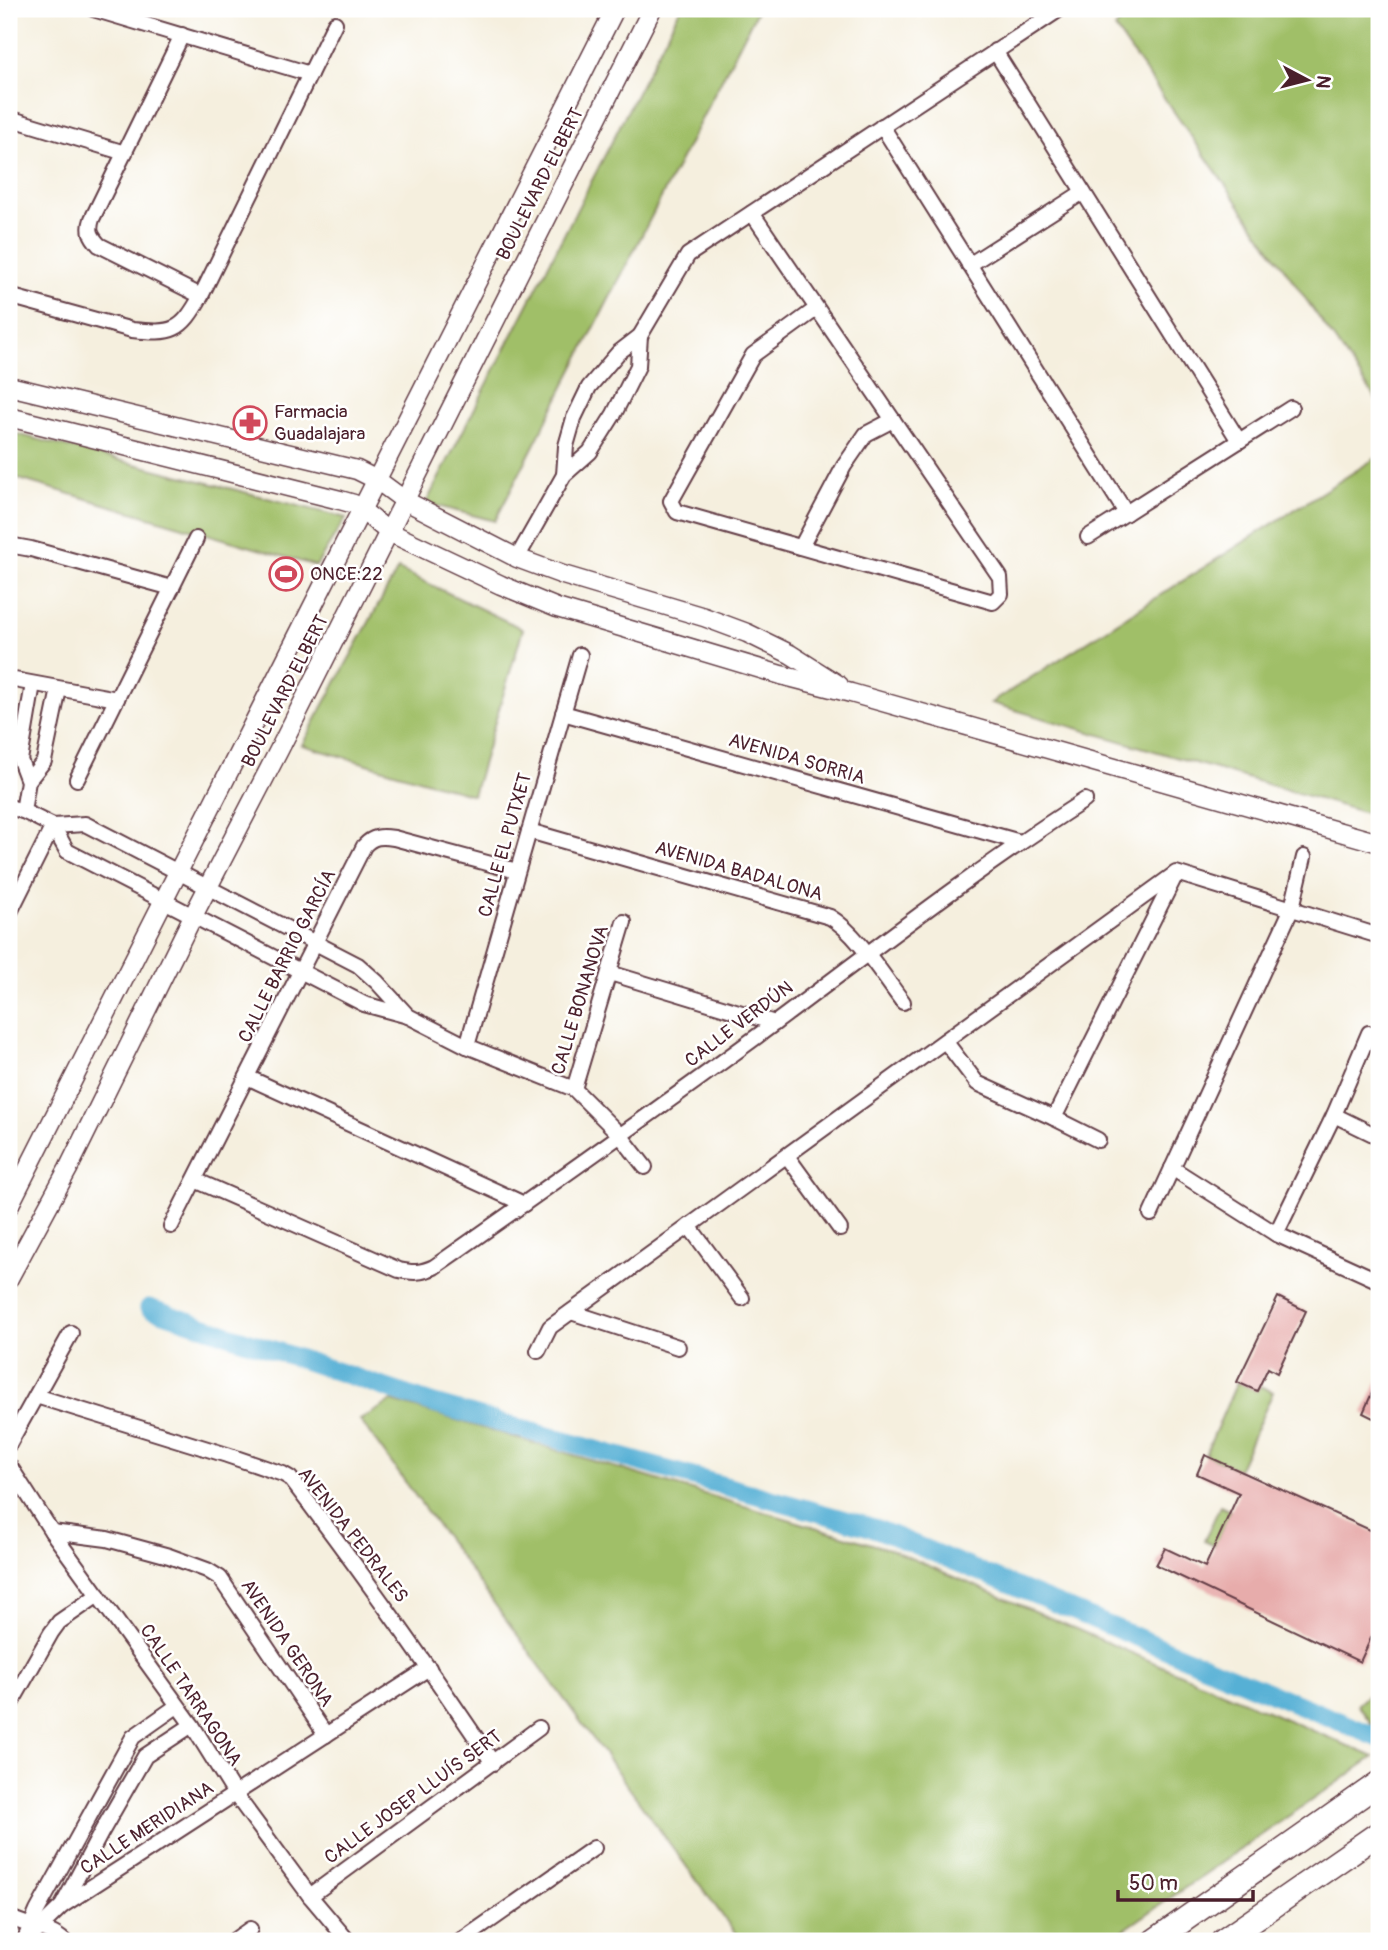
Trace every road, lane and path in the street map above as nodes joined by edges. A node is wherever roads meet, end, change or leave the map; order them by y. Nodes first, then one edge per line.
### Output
1 (93, 9) edge
2 (615, 9) edge
3 (1060, 9) edge
4 (648, 10) edge
5 (335, 23) dead end
6 (182, 35) junction
7 (995, 51) junction
8 (310, 74) junction
9 (9, 118) edge
10 (882, 126) junction
11 (125, 153) junction
12 (1083, 192) junction
13 (752, 213) junction
14 (969, 265) junction
15 (9, 296) edge
16 (201, 296) junction
17 (816, 309) junction
18 (640, 336) junction
19 (9, 386) edge
20 (1292, 408) dead end
21 (9, 417) edge
22 (893, 421) junction
23 (1240, 441) junction
24 (564, 475) junction
25 (377, 480) junction
26 (404, 500) junction
27 (361, 510) junction
28 (1125, 513) junction
29 (389, 532) junction
30 (1088, 537) dead end
31 (196, 539) dead end
32 (9, 545) edge
33 (801, 547) junction
34 (517, 558) junction
35 (172, 588) junction
36 (789, 654) junction
37 (580, 655) dead end
38 (780, 676) junction
39 (9, 679) edge
40 (33, 684) junction
41 (59, 688) junction
42 (851, 693) junction
43 (117, 699) junction
44 (563, 713) junction
45 (77, 779) dead end
46 (28, 781) junction
47 (1085, 800) dead end
48 (16, 809) edge
49 (53, 827) junction
50 (529, 831) junction
51 (1020, 842) junction
52 (1379, 843) edge
53 (1304, 857) dead end
54 (517, 871) junction
55 (177, 872) junction
56 (1176, 873) junction
57 (208, 887) junction
58 (163, 900) junction
59 (1292, 908) junction
60 (9, 914) edge
61 (193, 916) junction
62 (624, 922) dead end
63 (1379, 936) edge
64 (316, 943) junction
65 (866, 953) junction
66 (301, 972) junction
67 (610, 973) junction
68 (903, 1002) dead end
69 (408, 1016) junction
70 (775, 1023) junction
71 (1379, 1033) edge
72 (944, 1041) junction
73 (467, 1046) junction
74 (247, 1077) junction
75 (573, 1089) junction
76 (1334, 1115) junction
77 (1054, 1118) junction
78 (621, 1135) junction
79 (1379, 1137) edge
80 (1098, 1140) dead end
81 (787, 1156) junction
82 (645, 1167) dead end
83 (1172, 1168) junction
84 (195, 1180) junction
85 (524, 1204) junction
86 (9, 1206) edge
87 (1151, 1214) dead end
88 (172, 1226) dead end
89 (689, 1226) junction
90 (840, 1229) dead end
91 (1276, 1234) junction
92 (9, 1278) edge
93 (1379, 1281) edge
94 (742, 1298) dead end
95 (571, 1312) junction
96 (71, 1333) dead end
97 (678, 1347) dead end
98 (538, 1352) dead end
99 (36, 1396) junction
100 (9, 1444) edge
101 (9, 1465) edge
102 (52, 1532) junction
103 (98, 1595) junction
104 (429, 1668) junction
105 (177, 1706) junction
106 (9, 1707) edge
107 (192, 1726) junction
108 (539, 1728) dead end
109 (326, 1735) junction
110 (493, 1763) junction
111 (1379, 1783) edge
112 (235, 1794) junction
113 (85, 1821) junction
114 (102, 1830) junction
115 (1379, 1833) edge
116 (594, 1848) dead end
117 (310, 1896) junction
118 (62, 1906) junction
119 (250, 1929) dead end
120 (27, 1932) edge
121 (64, 1941) edge
122 (233, 1941) edge
123 (348, 1941) edge
124 (461, 1941) edge
125 (1154, 1941) edge
126 (1223, 1941) edge

1 - 6 street
2 - 25 street, BOULEVARD ELBERT
3 - 7 street
4 - 26 street, BOULEVARD ELBERT
5 - 8 street
6 - 8 street
6 - 11 street
7 - 10 street
7 - 12 street
8 - 16 street
9 - 11 street
10 - 13 street
10 - 14 street
11 - 16 street
12 - 14 street
12 - 23 street
13 - 17 street
13 - 18 street
14 - 28 street
15 - 16 street
17 - 22 street
17 - 33 street
18 - 24 street
18 - 24 street
19 - 25 street
20 - 23 street
21 - 27 street
22 - 33 street
22 - 33 street
23 - 28 street
24 - 34 street
25 - 26 street
25 - 27 street, BOULEVARD ELBERT
26 - 29 street, BOULEVARD ELBERT
26 - 34 street
27 - 29 street
27 - 55 street, BOULEVARD ELBERT
28 - 30 street
29 - 38 street
29 - 57 street, BOULEVARD ELBERT
31 - 35 street
32 - 35 street
34 - 36 street
35 - 43 street
36 - 38 street
36 - 42 street
37 - 44 street, CALLE EL PUTXET
38 - 42 street
39 - 40 street
40 - 41 street
40 - 46 street
41 - 43 street
41 - 46 street
42 - 52 street
43 - 45 street
44 - 50 street, CALLE EL PUTXET
44 - 51 street, AVENIDA SORRIA
46 - 48 street
47 - 51 street, CALLE VERDÚN
48 - 49 street
49 - 55 street
49 - 58 street
49 - 60 street
50 - 54 street, CALLE EL PUTXET
50 - 65 street, AVENIDA BADALONA
51 - 65 street, CALLE VERDÚN
53 - 59 street
54 - 64 street, CALLE BARRIO GARCÍA
54 - 73 street, CALLE EL PUTXET
55 - 57 street
55 - 58 street, BOULEVARD ELBERT
56 - 59 street
56 - 72 street
56 - 77 street
57 - 61 street, BOULEVARD ELBERT
57 - 64 street
58 - 61 street
58 - 86 street, BOULEVARD ELBERT
59 - 63 street
59 - 83 street
61 - 66 street
61 - 92 street, BOULEVARD ELBERT
62 - 67 street, CALLE BONANOVA
64 - 66 street, CALLE BARRIO GARCÍA
64 - 69 street
65 - 68 street, AVENIDA BADALONA
65 - 70 street, CALLE VERDÚN
66 - 69 street
66 - 74 street, CALLE BARRIO GARCÍA
67 - 70 street
67 - 75 street, CALLE BONANOVA
69 - 73 street
70 - 78 street, CALLE VERDÚN
71 - 76 street
72 - 77 street
72 - 81 street
73 - 75 street
74 - 84 street, CALLE BARRIO GARCÍA
74 - 85 street
75 - 78 street
76 - 79 street
76 - 91 street
77 - 80 street
78 - 82 street
78 - 85 street, CALLE VERDÚN
81 - 89 street
81 - 90 street
83 - 87 street
83 - 91 street
84 - 85 street, CALLE VERDÚN
84 - 88 street, CALLE BARRIO GARCÍA
89 - 94 street
89 - 95 street
91 - 93 street
95 - 97 street
95 - 98 street
96 - 99 street
99 - 100 street
99 - 104 street, AVENIDA PEDRALES
101 - 102 street, CALLE TARRAGONA
102 - 103 street, CALLE TARRAGONA
102 - 109 street, AVENIDA GERONA
103 - 105 street, CALLE TARRAGONA
103 - 106 street
104 - 109 street, CALLE MERIDIANA
104 - 110 street, AVENIDA PEDRALES
105 - 107 street, CALLE TARRAGONA
105 - 113 street
107 - 112 street, CALLE TARRAGONA
107 - 114 street
108 - 110 street, CALLE JOSEP LLUÍS SERT
109 - 112 street, CALLE MERIDIANA
110 - 117 street, CALLE JOSEP LLUÍS SERT
111 - 125 main road
112 - 117 street, CALLE TARRAGONA
112 - 118 street, CALLE MERIDIANA
113 - 114 street
113 - 120 street
114 - 118 street
115 - 126 main road
116 - 124 street
117 - 123 street, CALLE TARRAGONA
118 - 120 street
119 - 122 street
120 - 121 street

